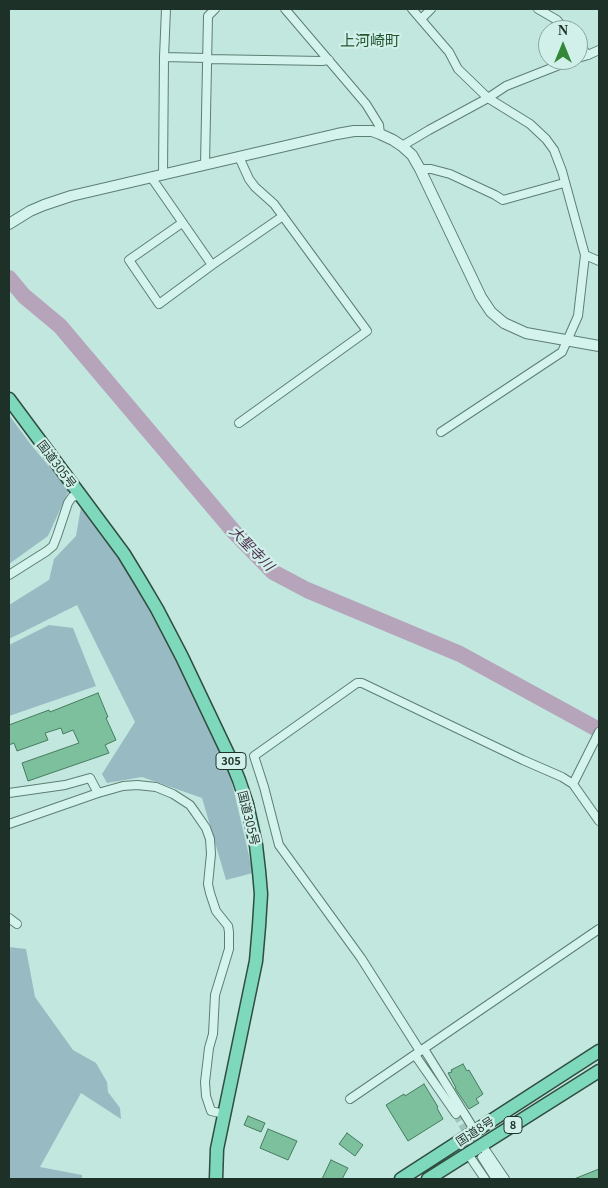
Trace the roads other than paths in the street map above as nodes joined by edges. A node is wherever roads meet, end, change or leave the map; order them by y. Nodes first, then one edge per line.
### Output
1 (166, 9) edge
2 (214, 9) edge
3 (285, 9) edge
4 (412, 9) edge
5 (431, 9) edge
6 (538, 9) edge
7 (422, 19) junction
8 (557, 20) edge
9 (599, 50) edge
10 (588, 55) edge
11 (164, 56) junction
12 (207, 58) junction
13 (329, 60) junction
14 (547, 70) edge
15 (488, 98) junction
16 (380, 134) junction
17 (402, 146) junction
18 (238, 157) junction
19 (205, 164) junction
20 (420, 169) junction
21 (163, 174) junction
22 (150, 177) junction
23 (564, 183) junction
24 (283, 216) junction
25 (182, 223) junction
26 (9, 224) edge
27 (585, 255) junction
28 (599, 261) edge
29 (212, 265) junction
30 (567, 341) junction
31 (599, 346) edge
32 (9, 399) edge
33 (239, 423) dead end
34 (441, 432) dead end
35 (80, 495) junction
36 (9, 575) edge
37 (599, 732) edge
38 (573, 784) junction
39 (98, 792) junction
40 (9, 793) edge
41 (599, 821) edge
42 (9, 824) edge
43 (9, 918) edge
44 (17, 924) dead end
45 (599, 929) edge
46 (599, 1051) edge
47 (420, 1052) junction
48 (599, 1071) edge
49 (350, 1099) dead end
50 (224, 1114) junction
51 (456, 1114) tunnel mouth
52 (476, 1131) junction
53 (482, 1151) junction
54 (468, 1154) junction
55 (216, 1179) edge
56 (402, 1179) edge
57 (428, 1179) edge
58 (486, 1179) edge
59 (496, 1179) edge
60 (505, 1179) edge

1 - 11 street
2 - 12 street
3 - 13 street
4 - 7 street
5 - 7 street
6 - 8 street
7 - 15 street
9 - 10 street
11 - 12 street
11 - 21 street
12 - 13 street
12 - 19 street
13 - 16 street
14 - 15 street
15 - 17 street
15 - 23 street
16 - 17 street
16 - 18 street
17 - 20 street
18 - 19 street
18 - 24 street
19 - 21 street
20 - 23 street
20 - 30 street
21 - 22 street
22 - 25 street
22 - 26 street
23 - 27 street
24 - 29 street
24 - 33 street
25 - 29 street
25 - 29 street
27 - 28 street
27 - 30 street
30 - 31 street
30 - 34 street
32 - 35 highway, 国道305号 / 305
35 - 36 street
35 - 50 highway, 国道305号 / 305
37 - 38 street
38 - 41 street
38 - 47 street
39 - 40 street
39 - 42 street
39 - 50 street
43 - 44 street
45 - 47 street
46 - 52 highway, 国道8号 / 8
47 - 49 street
47 - 51 street
47 - 52 street
48 - 53 highway, 国道8号 / 8
50 - 55 highway, 国道305号 / 305
52 - 56 highway, 国道8号 / 8
53 - 54 highway, 国道8号 / 8
53 - 59 street
53 - 60 street
54 - 57 highway, 国道8号 / 8
54 - 58 street

